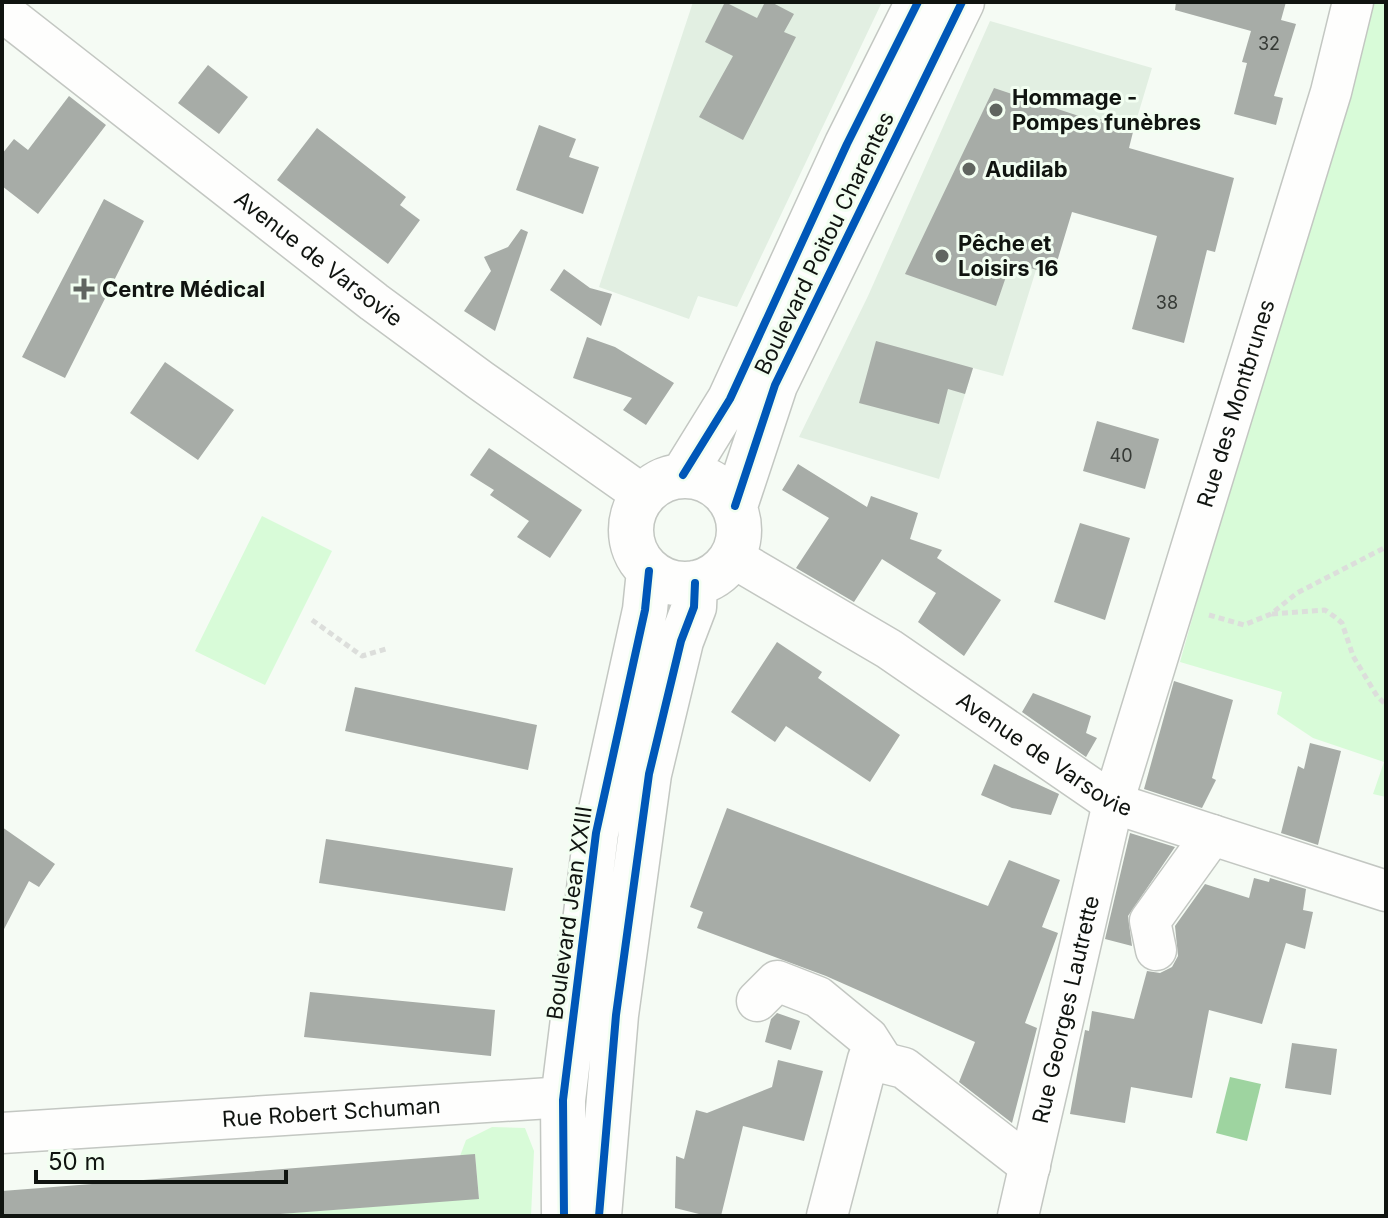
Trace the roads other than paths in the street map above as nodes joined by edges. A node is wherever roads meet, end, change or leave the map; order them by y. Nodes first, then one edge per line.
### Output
1 (918, 2) edge
2 (962, 2) edge
3 (1353, 2) edge
4 (2, 11) edge
5 (683, 475) junction
6 (643, 495) junction
7 (735, 506) junction
8 (732, 557) junction
9 (649, 571) junction
10 (695, 583) junction
11 (1113, 803) junction
12 (1212, 835) junction
13 (1386, 891) edge
14 (1156, 950) dead end
15 (757, 1001) dead end
16 (884, 1063) junction
17 (563, 1100) junction
18 (2, 1133) edge
19 (1030, 1166) junction
20 (564, 1216) edge
21 (599, 1216) edge
22 (827, 1216) edge
23 (1018, 1216) edge

1 - 5 main road, Boulevard Poitou Charentes
2 - 7 main road, Boulevard Poitou Charentes
3 - 11 street, Rue des Montbrunes
4 - 6 street, Avenue de Varsovie
5 - 6 main road
5 - 7 main road
6 - 9 main road
7 - 8 main road
8 - 10 main road
8 - 11 street, Avenue de Varsovie
9 - 10 main road
9 - 17 main road, Boulevard Jean XXIII
10 - 21 main road
11 - 12 street, Avenue de Varsovie
11 - 19 street, Rue Georges Lautrette
12 - 13 street, Avenue de Varsovie
12 - 14 street
15 - 16 street
16 - 19 street
16 - 22 street
17 - 18 street, Rue Robert Schuman
17 - 20 main road, Boulevard Jean XXIII
19 - 23 street, Rue Georges Lautrette

